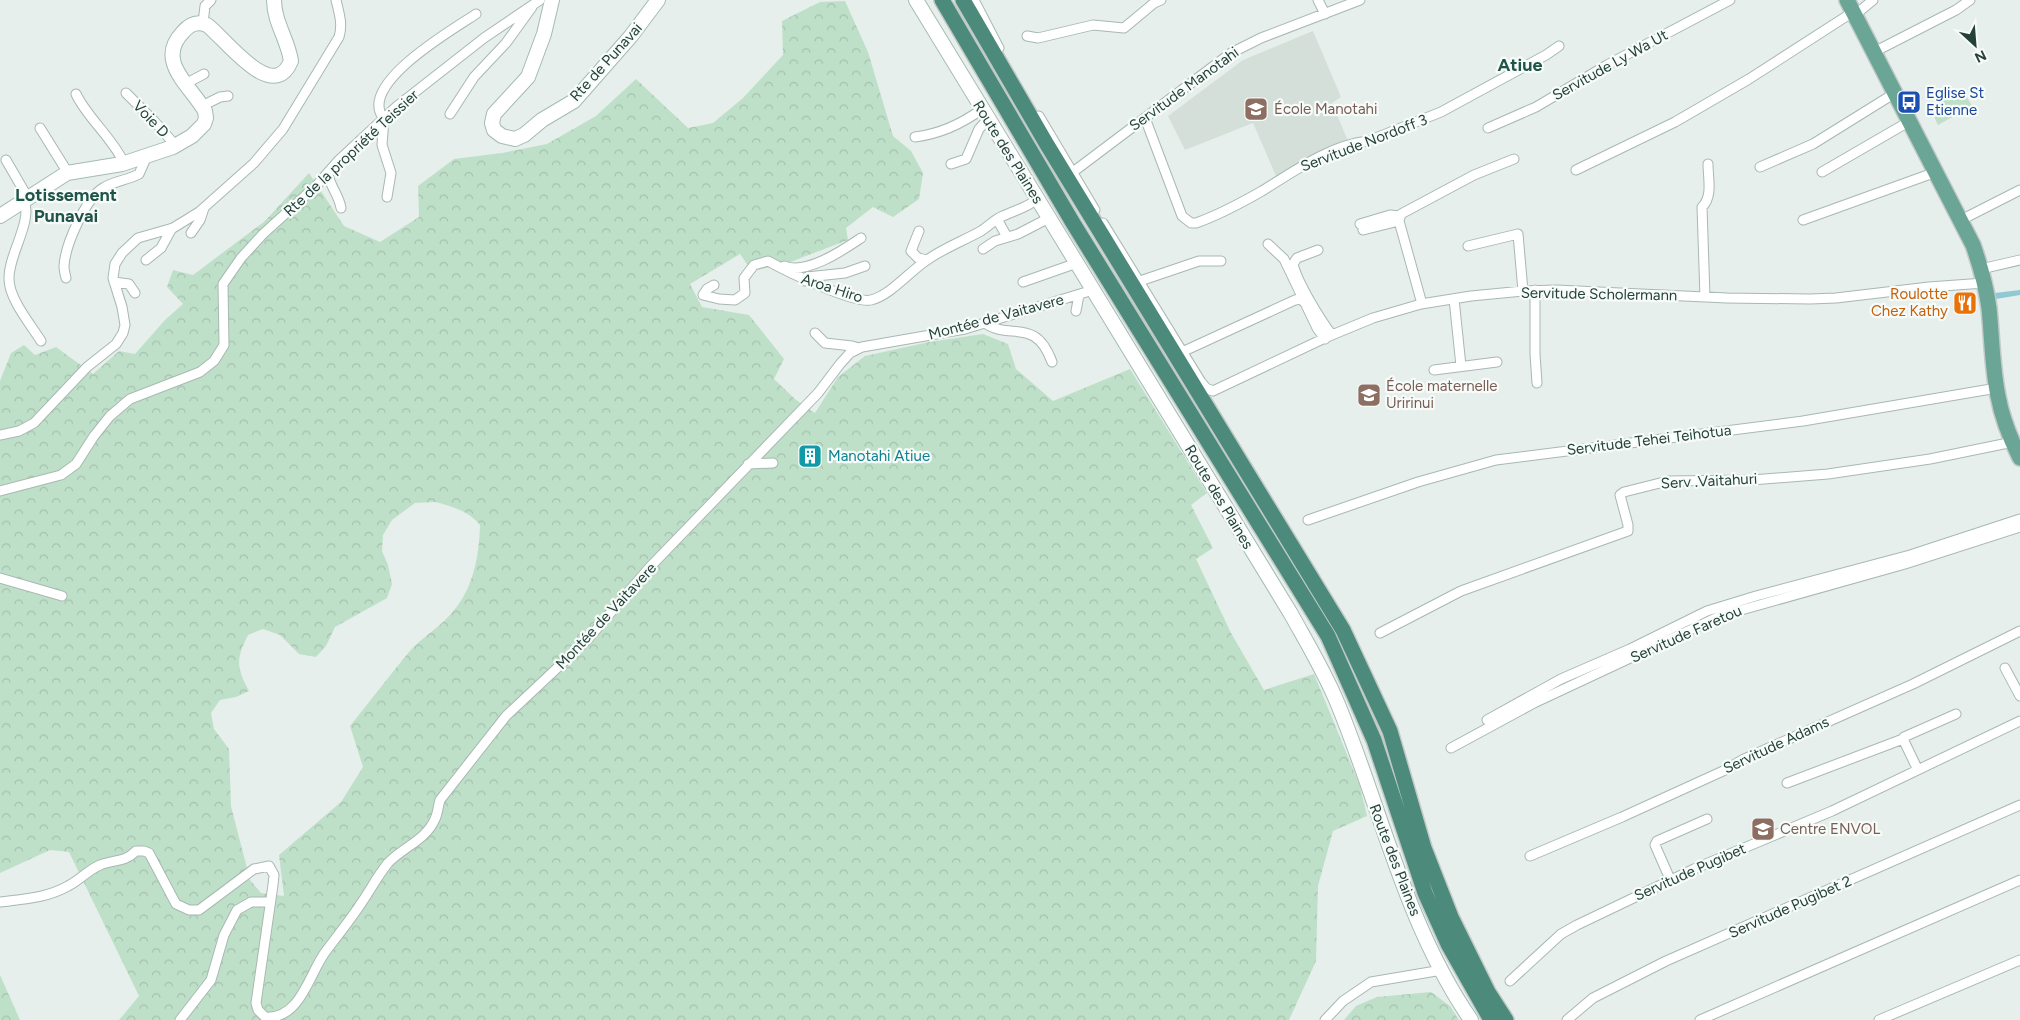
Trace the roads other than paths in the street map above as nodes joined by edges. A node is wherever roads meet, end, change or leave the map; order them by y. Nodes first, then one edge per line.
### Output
1 (211, 0) edge
2 (274, 0) edge
3 (336, 0) edge
4 (539, 0) edge
5 (552, 0) edge
6 (658, 0) edge
7 (916, 0) edge
8 (942, 0) edge
9 (962, 0) edge
10 (974, 0) edge
11 (1161, 0) edge
12 (1318, 0) edge
13 (1360, 0) edge
14 (1730, 0) edge
15 (1865, 0) edge
16 (1873, 0) edge
17 (1970, 0) edge
18 (1852, 9) edge
19 (476, 14) dead end
20 (1325, 14) junction
21 (204, 24) junction
22 (1027, 36) dead end
23 (1559, 46) dead end
24 (1874, 52) junction
25 (204, 74) dead end
26 (185, 84) junction
27 (126, 93) dead end
28 (1895, 93) junction
29 (76, 94) dead end
30 (228, 96) dead end
31 (202, 106) junction
32 (450, 114) dead end
33 (985, 114) junction
34 (1145, 118) junction
35 (384, 119) junction
36 (1910, 121) junction
37 (40, 128) dead end
38 (1488, 128) dead end
39 (915, 137) dead end
40 (176, 146) junction
41 (147, 156) junction
42 (1514, 159) dead end
43 (6, 160) dead end
44 (124, 163) junction
45 (951, 164) dead end
46 (1708, 164) dead end
47 (1760, 167) dead end
48 (1576, 170) dead end
49 (1073, 172) junction
50 (1822, 172) dead end
51 (1936, 172) junction
52 (68, 173) junction
53 (328, 173) junction
54 (2020, 190) edge
55 (387, 197) dead end
56 (26, 199) junction
57 (1037, 199) junction
58 (204, 208) junction
59 (341, 208) dead end
60 (0, 216) edge
61 (1049, 218) junction
62 (997, 219) junction
63 (1399, 219) junction
64 (1803, 220) dead end
65 (1961, 220) junction
66 (1362, 227) dead end
67 (172, 228) junction
68 (919, 231) dead end
69 (191, 233) dead end
70 (1007, 237) junction
71 (861, 238) dead end
72 (1268, 244) dead end
73 (1468, 246) dead end
74 (983, 250) dead end
75 (1318, 250) dead end
76 (146, 260) dead end
77 (927, 260) junction
78 (1221, 260) dead end
79 (2020, 260) edge
80 (1077, 263) junction
81 (754, 265) junction
82 (865, 266) dead end
83 (1983, 276) junction
84 (66, 278) dead end
85 (805, 281) junction
86 (114, 282) junction
87 (1023, 282) dead end
88 (1140, 282) junction
89 (714, 285) dead end
90 (1093, 290) junction
91 (1523, 290) junction
92 (1535, 290) junction
93 (135, 293) dead end
94 (1079, 295) junction
95 (1705, 297) junction
96 (1454, 298) junction
97 (1304, 302) junction
98 (1422, 304) junction
99 (1076, 311) dead end
100 (985, 323) junction
101 (815, 333) dead end
102 (1329, 337) junction
103 (41, 341) dead end
104 (858, 348) junction
105 (1182, 352) junction
106 (1052, 362) dead end
107 (1498, 362) dead end
108 (1461, 366) junction
109 (1434, 370) dead end
110 (1537, 383) dead end
111 (1997, 388) junction
112 (0, 435) edge
113 (2013, 442) junction
114 (2020, 458) edge
115 (773, 463) dead end
116 (748, 464) junction
117 (0, 491) edge
118 (2020, 519) edge
119 (1308, 520) dead end
120 (2020, 527) edge
121 (0, 578) edge
122 (62, 596) dead end
123 (2020, 631) edge
124 (1380, 633) dead end
125 (2005, 668) dead end
126 (2020, 696) edge
127 (1956, 714) dead end
128 (1488, 720) dead end
129 (2020, 721) edge
130 (1903, 739) junction
131 (1451, 748) dead end
132 (1916, 770) junction
133 (1787, 783) dead end
134 (2020, 805) edge
135 (1707, 819) dead end
136 (1530, 856) dead end
137 (1670, 880) junction
138 (2020, 880) edge
139 (0, 902) edge
140 (270, 902) junction
141 (2020, 960) edge
142 (1442, 970) junction
143 (1510, 980) dead end
144 (180, 1020) edge
145 (1325, 1020) edge
146 (1471, 1020) edge
147 (1491, 1020) edge
148 (1506, 1020) edge
149 (1566, 1020) edge
150 (1700, 1020) edge
151 (1879, 1020) edge

1 - 21 street
2 - 21 main road
3 - 58 street
4 - 32 street
4 - 35 street, Rte de la propriété Teissier
5 - 6 main road, Rte de Punavai
7 - 33 main road, Route des Plaines
8 - 147 highway, Route des Plaines
9 - 148 highway, Route des Plaines
10 - 49 street
11 - 22 street
12 - 20 street
13 - 20 street, Servitude Manotahi
14 - 38 street, Servitude Ly Wa Ut
15 - 18 street
16 - 18 street
17 - 24 street
18 - 24 main road
18 - 48 street
19 - 35 street
20 - 34 street, Servitude Manotahi
21 - 26 main road
23 - 34 street, Servitude Nordoff 3
24 - 28 main road
25 - 26 street
26 - 31 main road
27 - 40 street, Voie D
28 - 36 main road
28 - 47 street
29 - 44 street
30 - 31 street
31 - 40 main road
33 - 39 street
33 - 45 street
33 - 57 main road, Route des Plaines
34 - 49 street, Servitude Manotahi
35 - 53 street, Rte de la propriété Teissier
35 - 55 street
36 - 50 street
36 - 51 main road
37 - 52 street
40 - 41 main road
41 - 44 main road
41 - 84 street
42 - 63 street
43 - 56 street
44 - 52 main road
46 - 95 street
49 - 88 street
51 - 64 street
51 - 65 main road
52 - 56 main road
53 - 59 street
53 - 117 street, Rte de la propriété Teissier
54 - 65 street
56 - 60 main road
56 - 103 street
57 - 61 main road, Route des Plaines
57 - 62 street, Aroa Hiro
58 - 67 street
58 - 69 street
61 - 70 street
61 - 80 main road, Route des Plaines
62 - 70 street
62 - 77 street, Aroa Hiro
63 - 66 street
63 - 98 street
65 - 83 main road
67 - 76 street
67 - 86 street
68 - 77 street
70 - 74 street
71 - 81 street
72 - 97 street
73 - 91 street
75 - 102 street
77 - 85 street, Aroa Hiro
78 - 88 street
79 - 83 street, Servitude Scholermann
80 - 87 street
80 - 90 main road, Route des Plaines
81 - 85 street, Aroa Hiro
81 - 89 street
82 - 85 street
83 - 95 street, Servitude Scholermann
83 - 111 main road
86 - 93 street
86 - 112 street
88 - 105 street
90 - 94 street, Montée de Vaitavere
90 - 142 main road, Route des Plaines
91 - 92 street, Servitude Scholermann
91 - 96 street, Servitude Scholermann
92 - 95 street, Servitude Scholermann
92 - 110 street
94 - 99 street
94 - 100 street, Montée de Vaitavere
96 - 98 street, Servitude Scholermann
96 - 108 street
97 - 102 street
97 - 105 street
98 - 102 street, Servitude Scholermann
100 - 104 street, Montée de Vaitavere
100 - 106 street
101 - 104 street
102 - 105 street, Servitude Scholermann
104 - 116 street, Montée de Vaitavere
107 - 108 street
108 - 109 street
111 - 113 main road
111 - 119 street, Servitude Tehei Teihotua
113 - 114 main road
113 - 124 street, Serv .Vaitahuri
115 - 116 street
116 - 140 street, Montée de Vaitavere
118 - 128 street, Servitude Faretou
120 - 131 street, Servitude Faretou
121 - 122 street
123 - 136 street, Servitude Adams
125 - 126 street
127 - 130 street
129 - 132 street, Servitude Pugibet
130 - 132 street
130 - 133 street
132 - 137 street, Servitude Pugibet
134 - 149 street, Servitude Pugibet 2
135 - 137 street
137 - 143 street, Servitude Pugibet
138 - 150 street
139 - 140 street
140 - 144 street
141 - 151 street
142 - 145 street
142 - 146 main road, Route des Plaines

